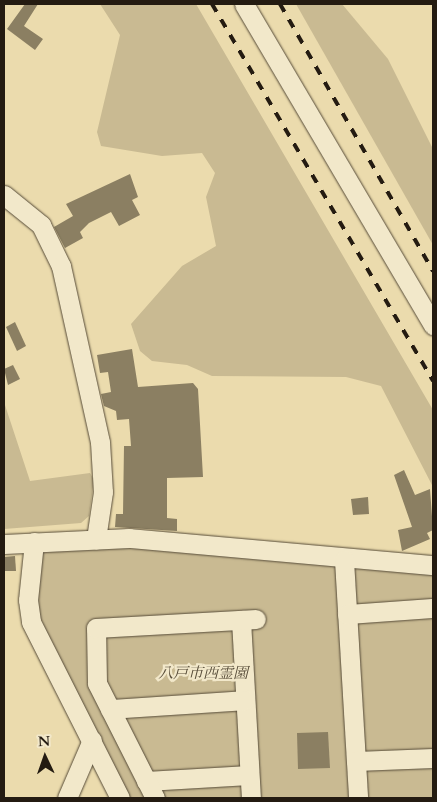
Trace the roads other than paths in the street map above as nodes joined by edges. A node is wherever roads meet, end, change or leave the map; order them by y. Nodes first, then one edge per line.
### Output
1 (244, 4) edge
2 (4, 195) edge
3 (433, 325) edge
4 (96, 539) junction
5 (34, 542) junction
6 (4, 544) edge
7 (344, 560) junction
8 (433, 565) edge
9 (433, 608) edge
10 (347, 614) junction
11 (245, 700) junction
12 (110, 709) junction
13 (92, 740) junction
14 (433, 758) edge
15 (356, 761) junction
16 (249, 775) junction
17 (150, 790) edge
18 (67, 798) edge
19 (120, 798) edge
20 (251, 798) edge
21 (358, 798) edge

1 - 3 street
2 - 4 street
4 - 5 street
4 - 7 street
5 - 6 street
5 - 13 street
7 - 8 street
7 - 10 street
9 - 10 street
10 - 15 street
11 - 12 street
11 - 12 street
11 - 16 street
12 - 17 street
13 - 18 street
13 - 19 street
14 - 15 street
15 - 21 street
16 - 17 street
16 - 20 street

